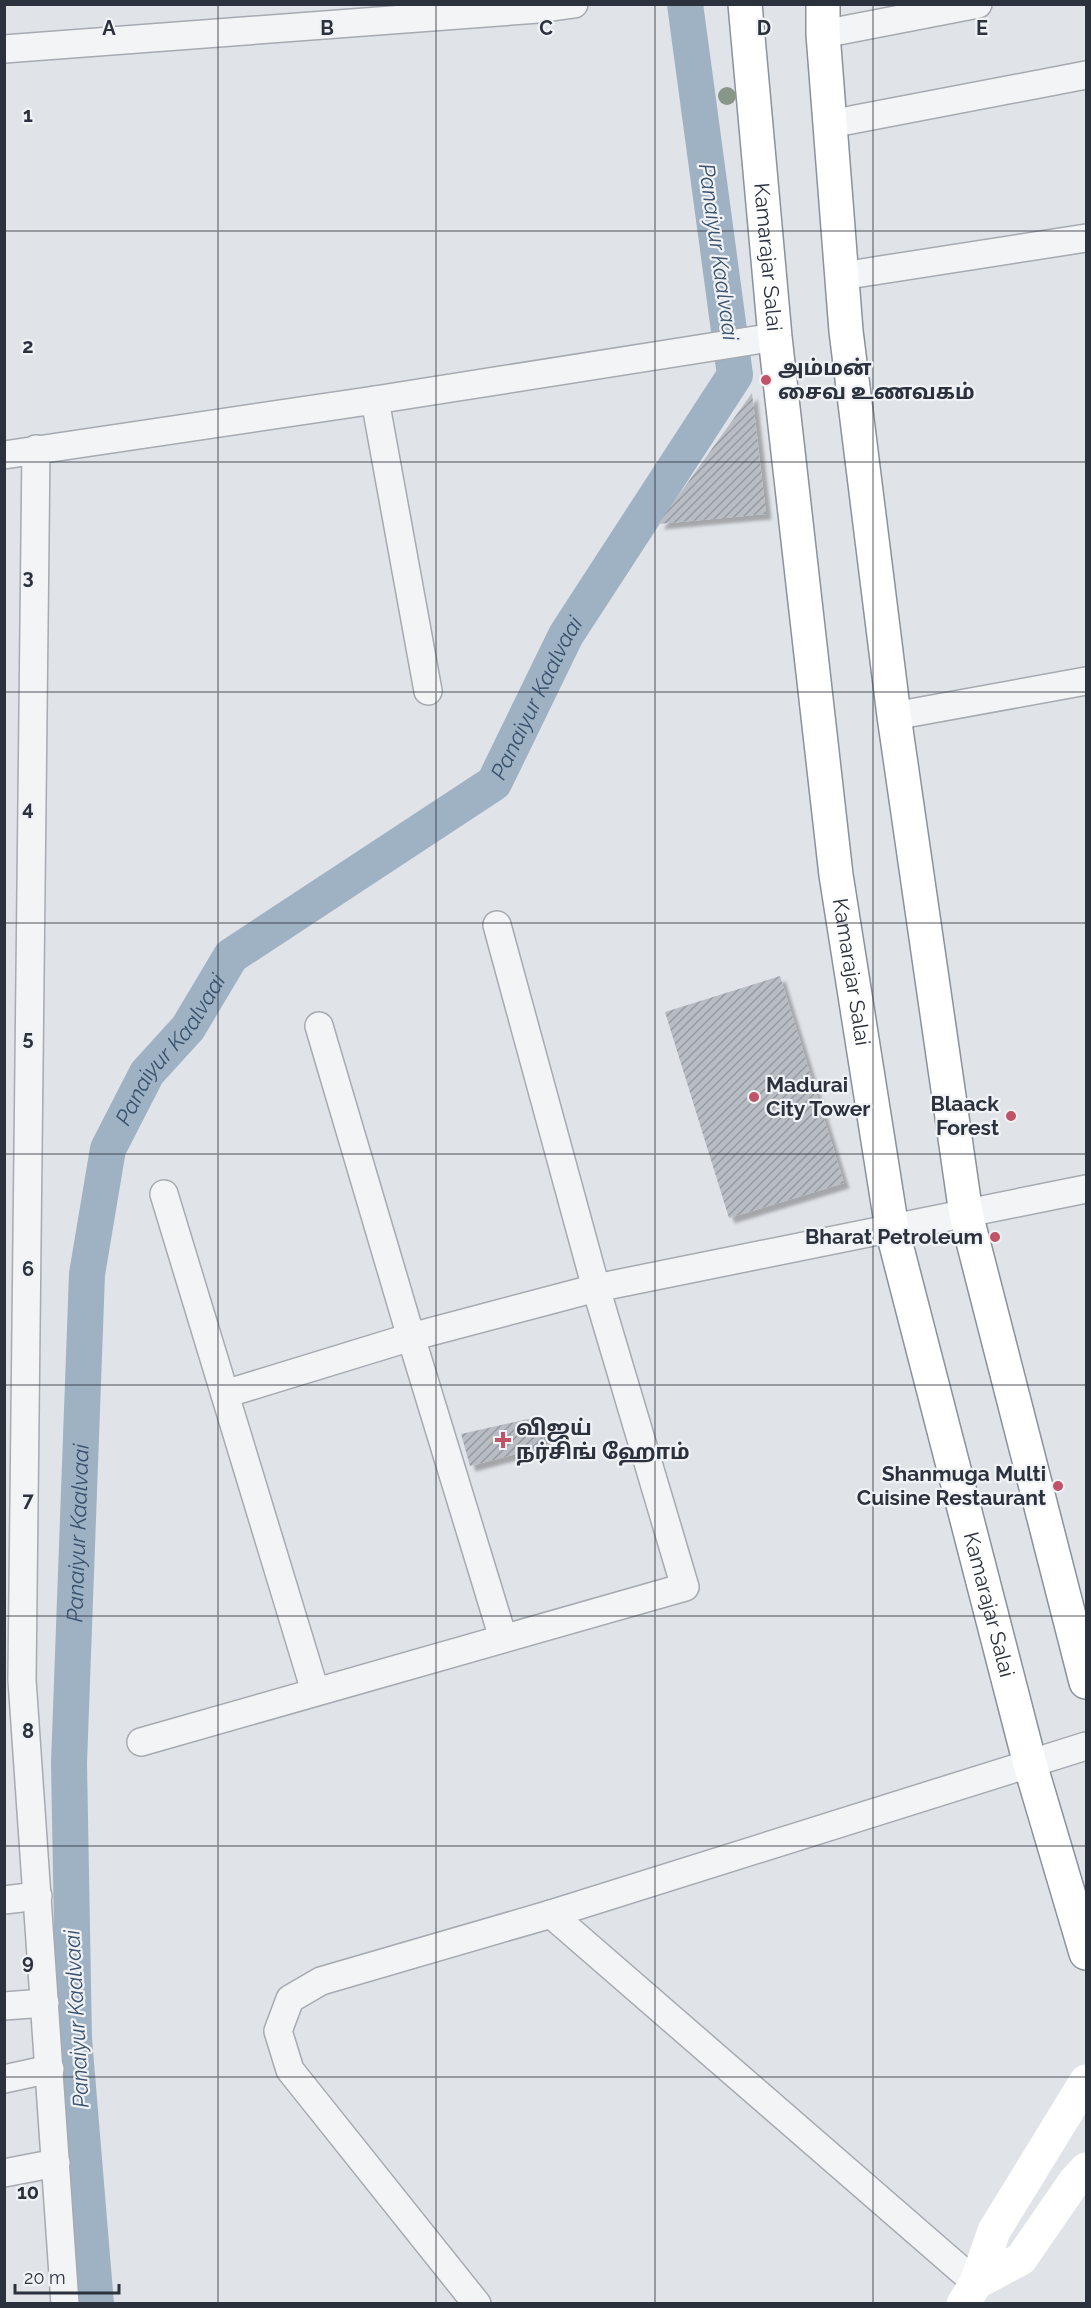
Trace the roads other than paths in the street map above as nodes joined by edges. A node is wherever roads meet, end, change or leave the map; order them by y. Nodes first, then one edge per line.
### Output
1 (574, 4) edge
2 (745, 4) edge
3 (978, 4) edge
4 (823, 19) edge
5 (4, 49) edge
6 (1086, 75) edge
7 (830, 124) junction
8 (1086, 238) edge
9 (842, 276) junction
10 (762, 339) junction
11 (375, 400) junction
12 (36, 449) junction
13 (4, 455) edge
14 (1086, 681) edge
15 (428, 691) dead end
16 (894, 716) junction
17 (497, 925) dead end
18 (320, 1026) dead end
19 (1086, 1189) edge
20 (164, 1194) dead end
21 (966, 1214) junction
22 (892, 1229) junction
23 (596, 1288) junction
24 (411, 1337) junction
25 (225, 1394) junction
26 (503, 1638) junction
27 (1086, 1682) edge
28 (315, 1691) junction
29 (141, 1742) dead end
30 (1086, 1746) edge
31 (1030, 1764) junction
32 (38, 1896) junction
33 (4, 1900) edge
34 (551, 1914) junction
35 (1086, 1953) edge
36 (45, 2003) junction
37 (4, 2006) edge
38 (50, 2069) junction
39 (4, 2079) edge
40 (1086, 2081) edge
41 (56, 2163) junction
42 (1086, 2169) edge
43 (4, 2173) edge
44 (970, 2293) edge
45 (65, 2304) edge
46 (477, 2304) edge

1 - 5 street
2 - 10 main road, Kamarajar Salai
3 - 4 street
4 - 7 main road
6 - 7 street
7 - 9 main road
8 - 9 street
9 - 16 main road
10 - 11 street
10 - 22 main road, Kamarajar Salai
11 - 12 street
11 - 15 street
12 - 13 street
12 - 32 street
14 - 16 street
16 - 21 main road
17 - 23 street
18 - 24 street
19 - 21 street
20 - 25 street
21 - 22 street
21 - 27 main road
22 - 23 street
22 - 31 main road, Kamarajar Salai
23 - 24 street
23 - 26 street
24 - 25 street
24 - 26 street
25 - 28 street
26 - 28 street
28 - 29 street
30 - 31 street
31 - 34 street
31 - 35 main road, Kamarajar Salai
32 - 33 street
32 - 36 street
34 - 44 street
34 - 46 street
36 - 37 street
36 - 38 street
38 - 39 street
38 - 41 street
40 - 44 main road
41 - 43 street
41 - 45 street
42 - 44 main road

